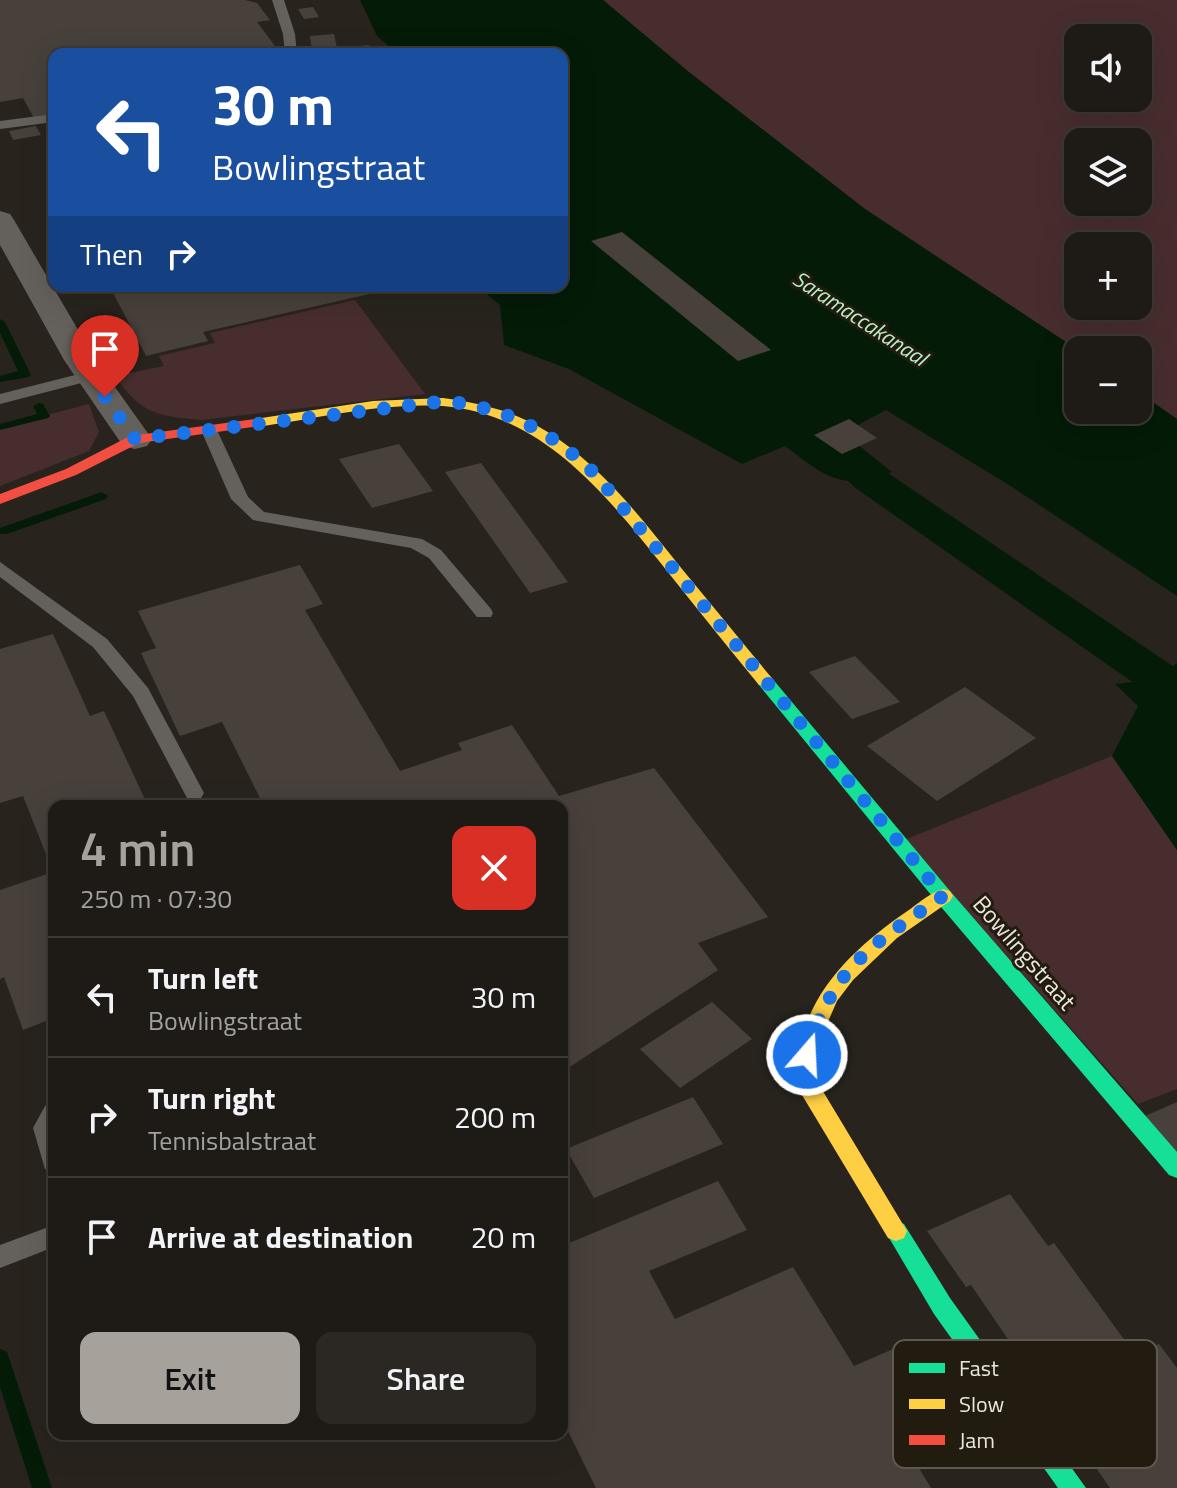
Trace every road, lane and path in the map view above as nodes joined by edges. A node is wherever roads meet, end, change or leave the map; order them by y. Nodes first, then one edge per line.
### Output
1 (278, 0) edge
2 (290, 48) edge
3 (48, 119) edge
4 (0, 125) edge
5 (0, 220) edge
6 (91, 376) junction
7 (0, 399) edge
8 (209, 430) junction
9 (135, 439) junction
10 (0, 499) edge
11 (0, 568) edge
12 (484, 613) dead end
13 (194, 793) dead end
14 (943, 896) junction
15 (1177, 1168) edge
16 (48, 1238) edge
17 (0, 1257) edge
18 (966, 1340) edge
19 (1059, 1468) edge
20 (1073, 1488) edge

1 - 2 lane
3 - 4 lane
5 - 6 street
6 - 7 lane
6 - 9 street
8 - 9 street, Bowlingstraat
8 - 12 lane
8 - 14 street, Bowlingstraat
9 - 10 street
11 - 13 lane
14 - 15 street, Bowlingstraat
14 - 18 street
16 - 17 lane
19 - 20 street

